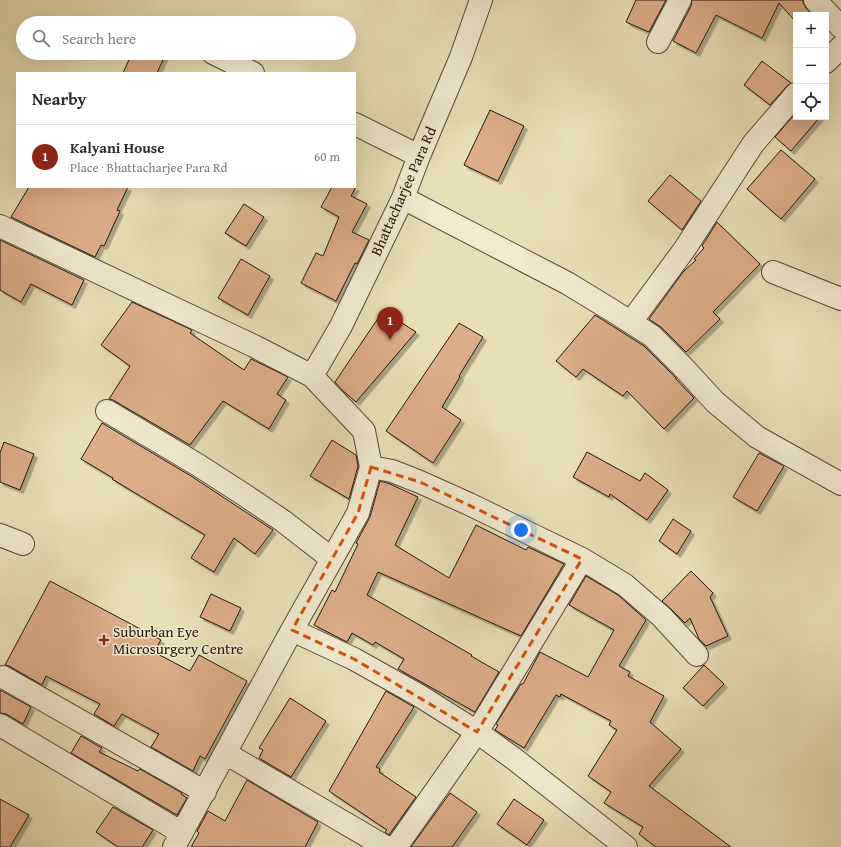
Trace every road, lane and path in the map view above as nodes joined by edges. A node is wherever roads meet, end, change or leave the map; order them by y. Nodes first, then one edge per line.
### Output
1 (481, 0) edge
2 (680, 0) edge
3 (815, 0) edge
4 (841, 27) edge
5 (658, 42) dead end
6 (841, 47) edge
7 (829, 59) edge
8 (227, 60) edge
9 (251, 72) edge
10 (793, 97) edge
11 (356, 125) edge
12 (418, 156) junction
13 (403, 198) junction
14 (0, 226) edge
15 (773, 272) dead end
16 (841, 299) edge
17 (630, 322) junction
18 (312, 376) junction
19 (107, 411) dead end
20 (371, 467) junction
21 (841, 484) edge
22 (0, 535) edge
23 (23, 544) dead end
24 (332, 559) junction
25 (582, 559) junction
26 (292, 630) junction
27 (697, 655) dead end
28 (3, 677) dead end
29 (0, 725) edge
30 (477, 732) junction
31 (225, 753) junction
32 (205, 792) junction
33 (177, 843) edge
34 (386, 847) edge
35 (396, 847) edge
36 (626, 847) edge

1 - 12 street, Bhattacharjee Para Rd
2 - 5 street
3 - 4 street
6 - 7 street
8 - 9 street
10 - 17 street
11 - 12 street
12 - 13 street, Bhattacharjee Para Rd
13 - 17 street
13 - 18 street, Bhattacharjee Para Rd
14 - 18 street
15 - 16 street
17 - 21 street
18 - 20 street
19 - 24 street
20 - 24 street
20 - 25 street
22 - 23 street
24 - 26 street
25 - 27 street
25 - 30 street
26 - 30 street
26 - 31 street
28 - 32 street
29 - 33 street
30 - 35 street
30 - 36 street
31 - 32 street
31 - 34 street
32 - 33 street

